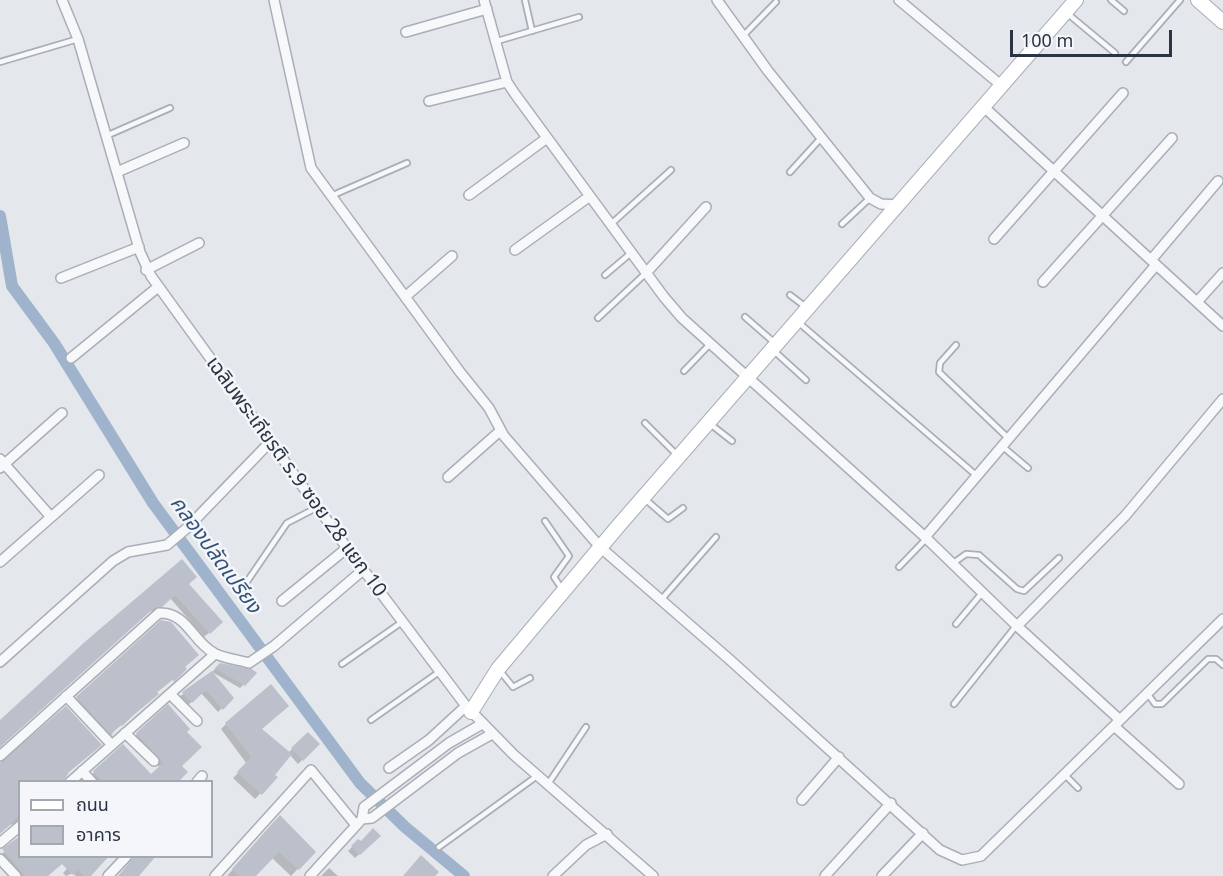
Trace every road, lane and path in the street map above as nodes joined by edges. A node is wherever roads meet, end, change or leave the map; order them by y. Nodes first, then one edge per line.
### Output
1 (62, 0) edge
2 (274, 0) edge
3 (525, 0) edge
4 (717, 0) edge
5 (899, 0) edge
6 (1076, 0) edge
7 (1111, 0) edge
8 (1180, 0) edge
9 (1198, 0) edge
10 (776, 2) dead end
11 (485, 4) edge
12 (1124, 11) dead end
13 (1066, 12) junction
14 (1220, 16) edge
15 (579, 17) dead end
16 (532, 31) junction
17 (406, 32) dead end
18 (743, 36) junction
19 (78, 39) junction
20 (494, 42) junction
21 (1115, 53) dead end
22 (0, 62) edge
23 (1126, 62) dead end
24 (507, 82) junction
25 (1002, 86) junction
26 (1123, 93) dead end
27 (429, 100) dead end
28 (170, 108) dead end
29 (985, 108) junction
30 (106, 135) junction
31 (547, 138) junction
32 (821, 138) junction
33 (1172, 138) dead end
34 (184, 143) dead end
35 (408, 163) dead end
36 (671, 170) dead end
37 (117, 172) junction
38 (790, 172) dead end
39 (1055, 173) junction
40 (1218, 180) dead end
41 (469, 195) dead end
42 (331, 196) junction
43 (590, 196) junction
44 (870, 198) junction
45 (899, 205) junction
46 (706, 207) dead end
47 (1103, 217) junction
48 (842, 224) dead end
49 (610, 225) junction
50 (994, 239) dead end
51 (199, 243) dead end
52 (139, 247) junction
53 (515, 250) dead end
54 (631, 253) junction
55 (452, 256) dead end
56 (1154, 262) junction
57 (146, 270) junction
58 (646, 273) junction
59 (1223, 273) edge
60 (605, 274) dead end
61 (61, 278) dead end
62 (1043, 282) dead end
63 (158, 286) junction
64 (790, 295) dead end
65 (405, 297) junction
66 (1197, 303) junction
67 (809, 310) junction
68 (745, 317) dead end
69 (598, 318) dead end
70 (798, 322) junction
71 (1223, 326) edge
72 (710, 344) junction
73 (956, 345) dead end
74 (776, 348) junction
75 (71, 358) dead end
76 (684, 371) dead end
77 (748, 380) junction
78 (806, 380) dead end
79 (1223, 399) edge
80 (62, 413) dead end
81 (645, 423) dead end
82 (709, 423) junction
83 (500, 431) junction
84 (732, 441) dead end
85 (270, 442) junction
86 (1005, 442) junction
87 (679, 457) junction
88 (1, 464) edge
89 (1028, 468) dead end
90 (99, 475) dead end
91 (977, 476) junction
92 (448, 477) dead end
93 (643, 498) junction
94 (318, 507) junction
95 (683, 508) dead end
96 (51, 517) junction
97 (545, 521) dead end
98 (716, 537) dead end
99 (925, 538) junction
100 (600, 547) junction
101 (347, 548) junction
102 (1059, 558) dead end
103 (0, 562) edge
104 (952, 564) junction
105 (899, 567) dead end
106 (363, 570) junction
107 (244, 585) dead end
108 (563, 591) junction
109 (982, 593) junction
110 (282, 601) dead end
111 (660, 601) junction
112 (1223, 619) edge
113 (402, 622) junction
114 (956, 624) dead end
115 (1017, 626) junction
116 (215, 654) junction
117 (0, 662) edge
118 (342, 664) dead end
119 (1223, 665) edge
120 (498, 669) junction
121 (439, 672) junction
122 (530, 678) dead end
123 (1147, 693) junction
124 (170, 694) junction
125 (66, 696) junction
126 (954, 704) dead end
127 (468, 709) junction
128 (371, 720) dead end
129 (196, 721) dead end
130 (1117, 723) junction
131 (482, 724) junction
132 (586, 727) dead end
133 (125, 733) junction
134 (492, 734) junction
135 (449, 743) junction
136 (112, 745) junction
137 (458, 753) junction
138 (0, 756) edge
139 (839, 758) junction
140 (154, 761) dead end
141 (389, 768) dead end
142 (417, 768) junction
143 (82, 771) junction
144 (537, 776) junction
145 (1065, 776) junction
146 (426, 777) junction
147 (72, 780) edge
148 (90, 780) edge
149 (548, 784) junction
150 (1179, 784) dead end
151 (1078, 788) dead end
152 (802, 800) dead end
153 (891, 803) junction
154 (358, 822) junction
155 (18, 828) edge
156 (923, 833) junction
157 (607, 834) junction
158 (0, 843) edge
159 (439, 848) dead end
160 (125, 858) edge
161 (0, 859) edge
162 (16, 876) edge
163 (108, 876) edge
164 (215, 876) edge
165 (310, 876) edge
166 (553, 876) edge
167 (653, 876) edge
168 (825, 876) edge
169 (882, 876) edge

1 - 19 street, เฉลิมพระเกียรติ ร.9 ซอย 28 แยก 10
2 - 42 street
3 - 16 lane
4 - 18 street
5 - 25 street
6 - 13 street
7 - 12 lane
8 - 23 lane
9 - 14 street
10 - 18 lane
11 - 17 street
11 - 20 street
13 - 21 lane
13 - 25 street
15 - 16 lane
16 - 20 lane
18 - 32 street
19 - 22 lane
19 - 30 street, เฉลิมพระเกียรติ ร.9 ซอย 28 แยก 10
20 - 24 street
24 - 27 street
24 - 31 street
25 - 29 street
26 - 39 street
28 - 30 lane
29 - 39 street
29 - 45 street
30 - 37 street, เฉลิมพระเกียรติ ร.9 ซอย 28 แยก 10
31 - 41 street
31 - 43 street
32 - 38 lane
32 - 44 street
33 - 47 street
34 - 37 street
35 - 42 lane
36 - 49 lane
37 - 52 street, เฉลิมพระเกียรติ ร.9 ซอย 28 แยก 10
39 - 47 street
39 - 50 street
40 - 56 street
42 - 65 street
43 - 49 street
43 - 53 street
44 - 45 street
44 - 48 lane
45 - 67 street
46 - 58 street
47 - 56 street
47 - 62 street
49 - 54 street
51 - 57 street
52 - 57 street, เฉลิมพระเกียรติ ร.9 ซอย 28 แยก 10
52 - 61 street
54 - 58 street
54 - 60 lane
55 - 65 street
56 - 66 street
56 - 86 street
57 - 63 street, เฉลิมพระเกียรติ ร.9 ซอย 28 แยก 10
58 - 69 lane
58 - 72 street
59 - 66 street
63 - 75 street
63 - 85 street, เฉลิมพระเกียรติ ร.9 ซอย 28 แยก 10
64 - 67 lane
65 - 83 street
66 - 71 street
67 - 70 street
68 - 74 lane
70 - 74 street
70 - 91 lane
72 - 76 lane
72 - 77 street
73 - 86 lane
74 - 77 street
74 - 78 lane
77 - 82 street
77 - 99 street
79 - 115 street
80 - 88 street
81 - 87 lane
82 - 84 lane
82 - 87 street
83 - 92 street
83 - 100 street
85 - 94 street, เฉลิมพระเกียรติ ร.9 ซอย 28 แยก 10
85 - 117 street
86 - 89 lane
86 - 91 street
87 - 93 street
88 - 96 street
90 - 96 street
91 - 99 street
93 - 95 lane
93 - 100 street
94 - 101 street, เฉลิมพระเกียรติ ร.9 ซอย 28 แยก 10
94 - 107 lane
96 - 103 street
97 - 108 lane
98 - 111 lane
99 - 104 street
99 - 105 lane
100 - 108 street
100 - 111 street
101 - 106 street, เฉลิมพระเกียรติ ร.9 ซอย 28 แยก 10
101 - 110 street
102 - 104 lane
104 - 109 street
106 - 113 street, เฉลิมพระเกียรติ ร.9 ซอย 28 แยก 10
106 - 116 street
108 - 120 street
109 - 114 lane
109 - 115 street
111 - 139 street
112 - 123 street
113 - 118 lane
113 - 121 street, เฉลิมพระเกียรติ ร.9 ซอย 28 แยก 10
115 - 126 lane
115 - 130 street
116 - 124 street
116 - 125 street
119 - 123 lane
120 - 122 lane
120 - 127 street
121 - 127 street, เฉลิมพระเกียรติ ร.9 ซอย 28 แยก 10
121 - 128 lane
123 - 130 street
124 - 129 street
124 - 133 street
125 - 136 street
125 - 138 street
127 - 131 street, เฉลิมพระเกียรติ ร.9 ซอย 28 แยก 10
127 - 141 street
130 - 145 street
130 - 150 street
131 - 134 street, เฉลิมพระเกียรติ ร.9 ซอย 28 แยก 10
131 - 135 street
132 - 149 lane
133 - 136 street
133 - 140 street
134 - 137 street
134 - 144 street, เฉลิมพระเกียรติ ร.9 ซอย 28 แยก 10
135 - 137 street
135 - 142 street
136 - 143 street
137 - 146 street
139 - 152 street
139 - 153 street
142 - 146 street
142 - 154 street
143 - 147 street
143 - 148 street
144 - 149 street, เฉลิมพระเกียรติ ร.9 ซอย 28 แยก 10
144 - 159 lane
145 - 151 lane
145 - 156 street
146 - 154 street
149 - 157 street, เฉลิมพระเกียรติ ร.9 ซอย 28 แยก 10
153 - 156 street
153 - 168 street
154 - 164 street
154 - 165 street
155 - 158 street
156 - 169 street
157 - 166 street
157 - 167 street, เฉลิมพระเกียรติ ร.9 ซอย 28 แยก 10
160 - 163 street
161 - 162 street

